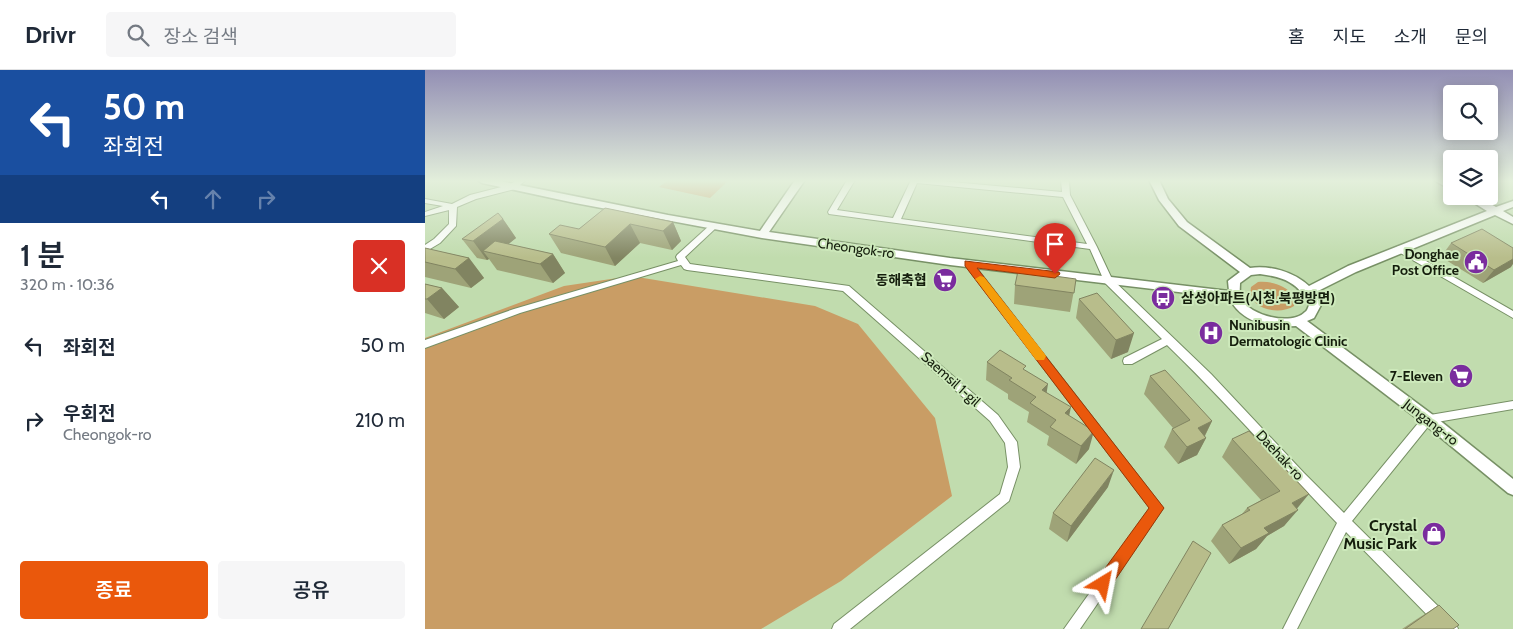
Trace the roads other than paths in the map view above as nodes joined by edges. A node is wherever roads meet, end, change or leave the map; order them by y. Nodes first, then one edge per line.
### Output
1 (453, 206) joint
2 (608, 206) edge
3 (782, 206) edge
4 (836, 206) edge
5 (903, 206) edge
6 (1072, 206) edge
7 (1169, 206) edge
8 (1486, 206) edge
9 (1509, 206) edge
10 (1496, 212) junction
11 (425, 214) edge
12 (896, 221) junction
13 (1513, 221) edge
14 (713, 227) junction
15 (762, 235) junction
16 (1093, 247) junction
17 (425, 249) edge
18 (1400, 249) junction
19 (683, 262) junction
20 (969, 264) junction
21 (1248, 272) junction
22 (1108, 281) junction
23 (1308, 291) junction
24 (1234, 295) junction
25 (1513, 315) edge
26 (1300, 322) junction
27 (1168, 340) junction
28 (425, 344) edge
29 (1128, 361) dead end
30 (1513, 405) edge
31 (1428, 419) junction
32 (1513, 488) edge
33 (1344, 522) junction
34 (842, 628) edge
35 (1071, 629) edge
36 (1290, 629) edge
37 (1451, 629) edge

1 - 11 street
1 - 17 street
2 - 14 street, Cheongok-ro
3 - 15 street
4 - 12 street
5 - 12 street
6 - 16 street
7 - 21 street
8 - 10 street
9 - 10 street
10 - 13 street
10 - 18 street
12 - 16 street
14 - 15 street, Cheongok-ro
14 - 19 street
15 - 20 street, Cheongok-ro
16 - 22 street
18 - 23 street
18 - 25 street
19 - 28 street
19 - 34 street, Saemsil 1-gil
20 - 22 street, Cheongok-ro
20 - 35 street
21 - 23 street
21 - 24 street
22 - 24 street, Cheongok-ro
22 - 27 street, Daehak-ro
23 - 26 street
24 - 26 street
26 - 31 street, Jungang-ro
27 - 29 street
27 - 33 street, Daehak-ro
30 - 31 street
31 - 32 street, Jungang-ro
31 - 33 street
33 - 36 street
33 - 37 street, Daehak-ro

